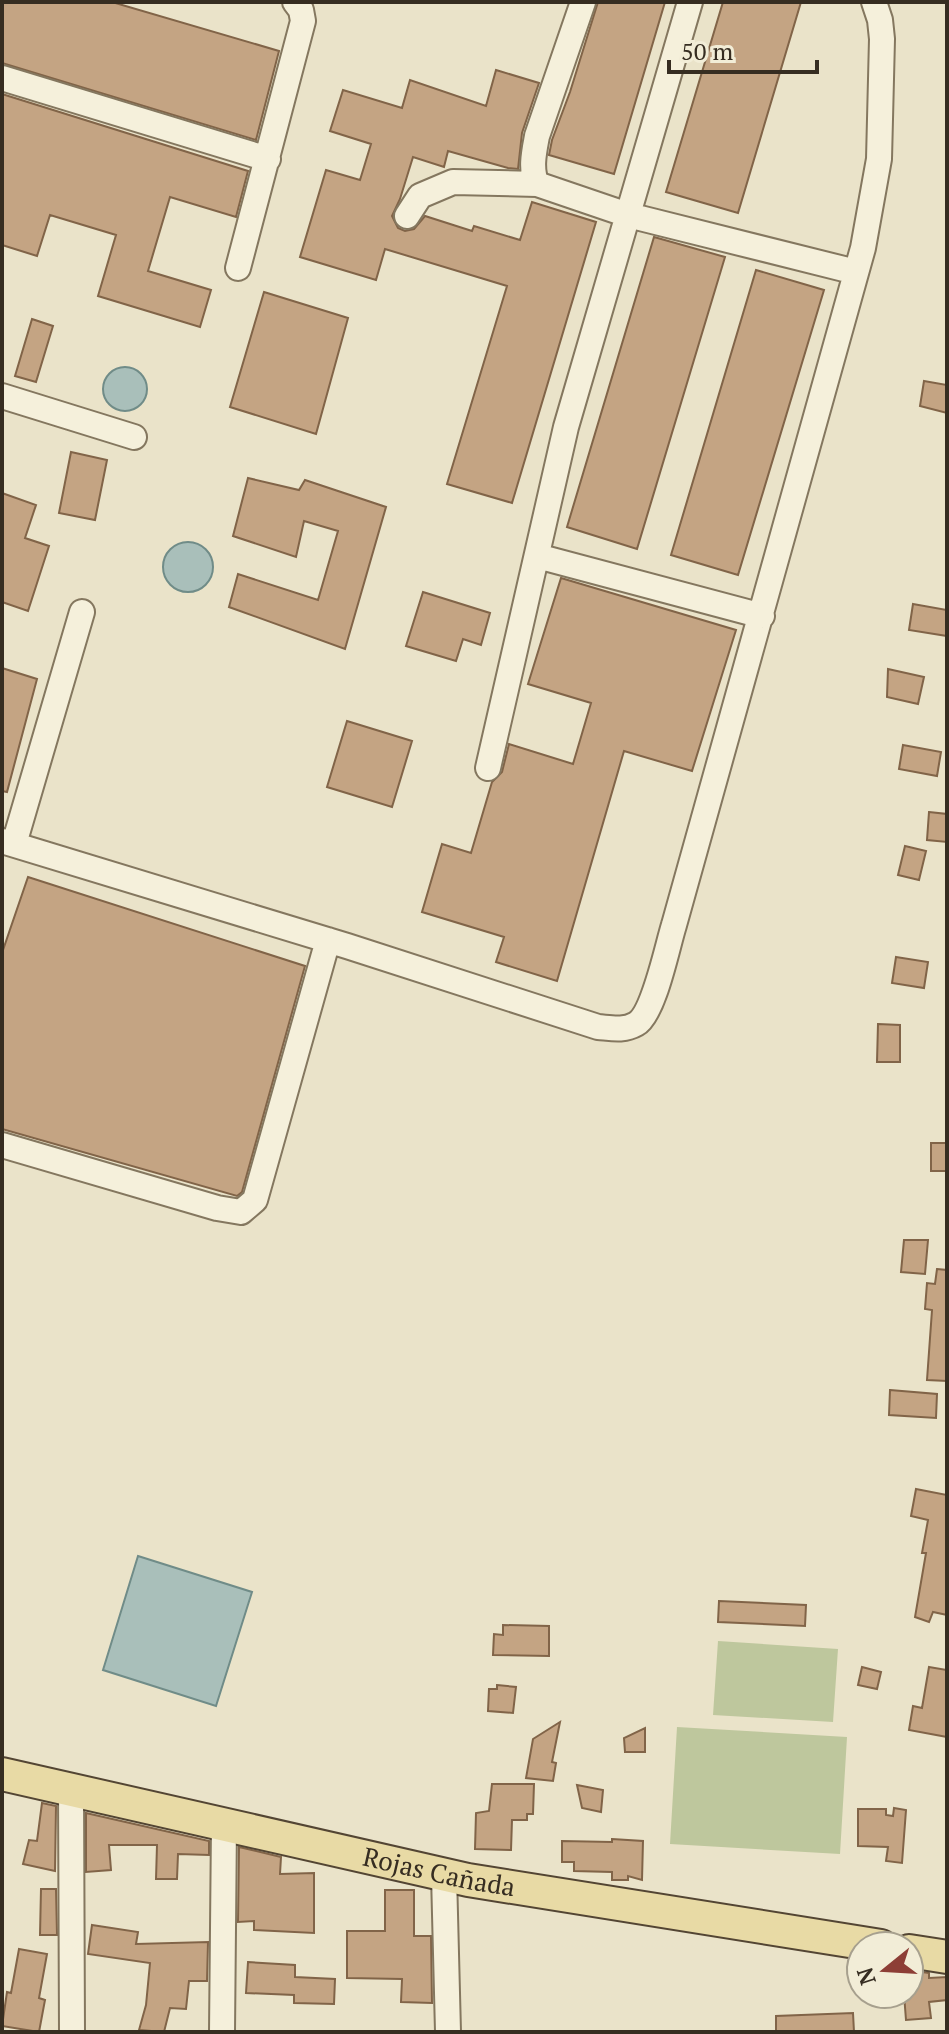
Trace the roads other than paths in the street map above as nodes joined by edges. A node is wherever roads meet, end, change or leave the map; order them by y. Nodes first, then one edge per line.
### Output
1 (295, 2) edge
2 (583, 2) edge
3 (690, 2) edge
4 (874, 2) edge
5 (2, 78) edge
6 (268, 159) junction
7 (537, 184) junction
8 (628, 215) junction
9 (407, 216) dead end
10 (238, 268) dead end
11 (856, 272) junction
12 (2, 396) edge
13 (134, 437) dead end
14 (537, 556) junction
15 (82, 612) dead end
16 (762, 616) junction
17 (488, 768) dead end
18 (8, 842) edge
19 (328, 940) junction
20 (2, 1145) edge
21 (2, 1774) edge
22 (71, 1789) junction
23 (224, 1824) junction
24 (444, 1875) junction
25 (845, 1940) edge
26 (925, 1954) edge
27 (947, 1957) edge
28 (72, 2032) edge
29 (222, 2032) edge
30 (448, 2032) edge

1 - 6 street
2 - 7 street
3 - 8 street
4 - 11 street
5 - 6 street
6 - 10 street
7 - 8 street
7 - 9 street
8 - 11 street
8 - 14 street
11 - 16 street
12 - 13 street
14 - 16 street
14 - 17 street
15 - 18 street
16 - 19 street
18 - 19 street
19 - 20 street
21 - 22 main road, Rojas Cañada
22 - 23 main road, Rojas Cañada
22 - 28 street
23 - 24 main road, Rojas Cañada
23 - 29 street
24 - 25 main road, Rojas Cañada
24 - 30 street
26 - 27 main road

